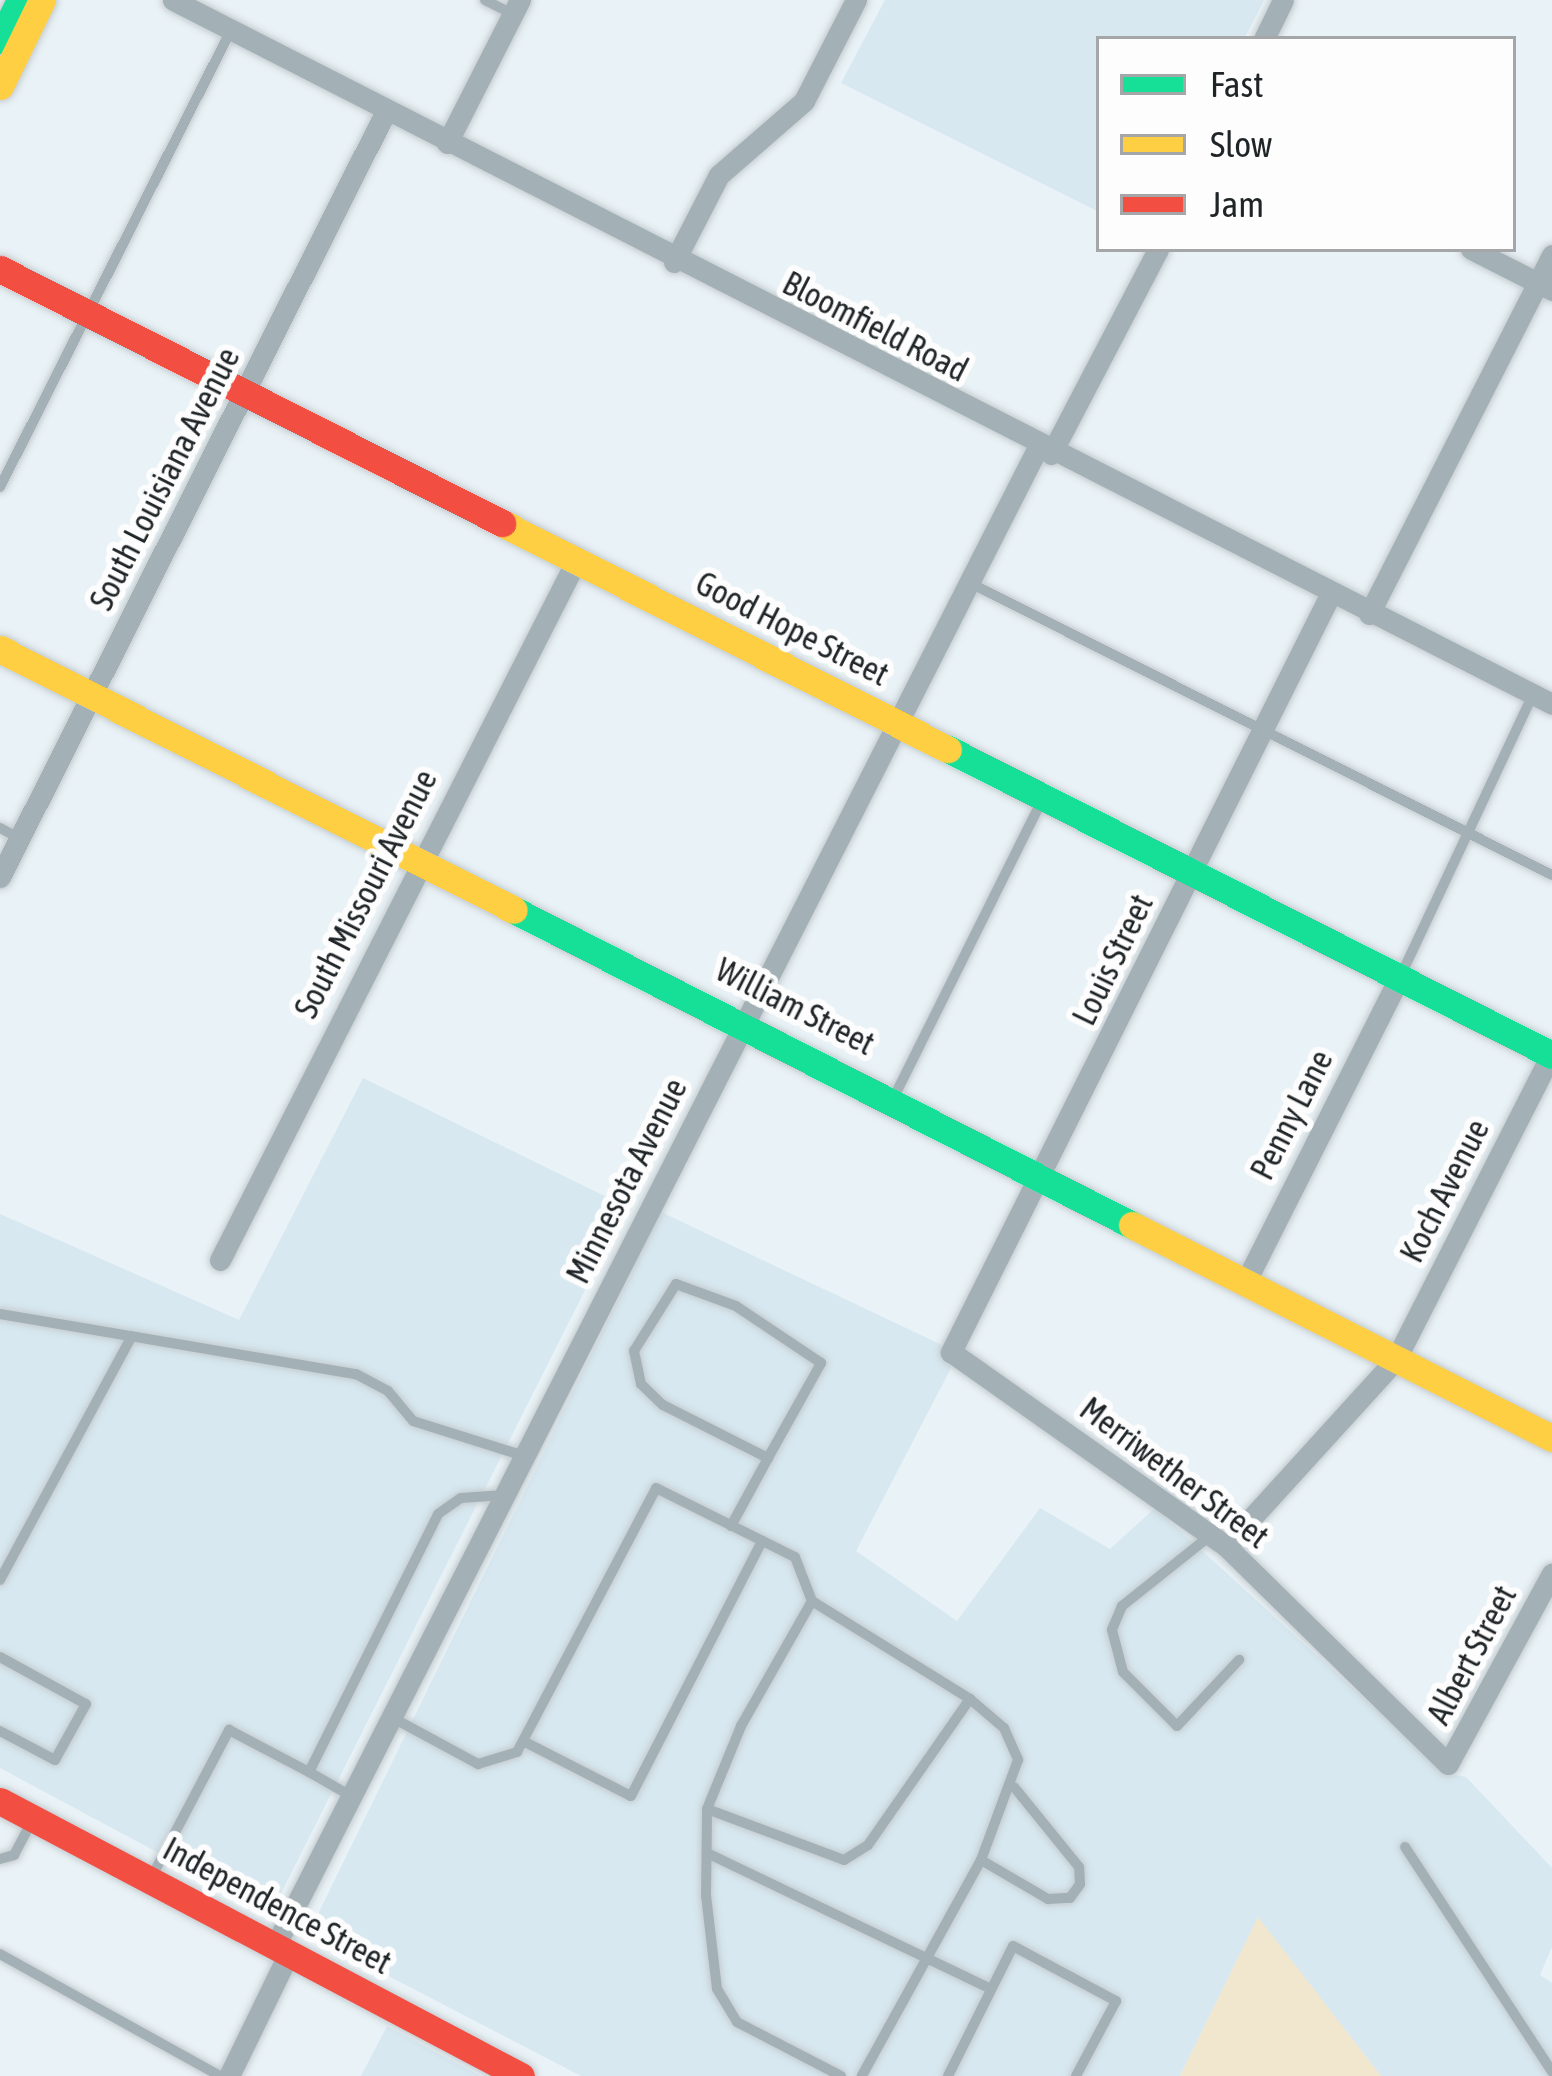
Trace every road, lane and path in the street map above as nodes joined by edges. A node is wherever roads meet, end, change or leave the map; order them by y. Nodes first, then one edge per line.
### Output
1 (20, 0) edge
2 (42, 0) edge
3 (173, 0) edge
4 (485, 0) edge
5 (856, 0) edge
6 (1283, 0) edge
7 (517, 7) edge
8 (231, 30) junction
9 (1265, 36) edge
10 (0, 40) edge
11 (0, 86) edge
12 (386, 111) junction
13 (447, 143) junction
14 (1155, 252) edge
15 (1477, 252) edge
16 (1552, 255) edge
17 (674, 262) junction
18 (0, 269) edge
19 (1545, 286) edge
20 (87, 314) junction
21 (247, 394) junction
22 (1045, 450) junction
23 (0, 488) edge
24 (575, 561) junction
25 (970, 583) junction
26 (1330, 595) junction
27 (1370, 614) junction
28 (0, 649) edge
29 (92, 694) junction
30 (1543, 699) edge
31 (899, 723) junction
32 (1264, 729) junction
33 (1043, 798) junction
34 (1468, 832) junction
35 (10, 833) edge
36 (420, 858) junction
37 (1193, 874) junction
38 (1552, 874) edge
39 (0, 877) edge
40 (1399, 978) junction
41 (745, 1022) junction
42 (1552, 1054) edge
43 (894, 1097) junction
44 (1044, 1173) junction
45 (220, 1260) dead end
46 (1245, 1282) junction
47 (0, 1315) edge
48 (132, 1336) junction
49 (951, 1352) joint
50 (1396, 1359) junction
51 (1552, 1438) edge
52 (524, 1456) junction
53 (768, 1458) junction
54 (504, 1495) junction
55 (731, 1526) junction
56 (1219, 1540) junction
57 (762, 1541) junction
58 (1552, 1573) edge
59 (0, 1580) edge
60 (812, 1601) junction
61 (0, 1658) edge
62 (1240, 1660) dead end
63 (970, 1699) junction
64 (392, 1717) junction
65 (0, 1731) edge
66 (523, 1741) junction
67 (1448, 1764) joint
68 (309, 1772) junction
69 (1014, 1787) junction
70 (351, 1796) junction
71 (0, 1801) edge
72 (707, 1809) junction
73 (33, 1819) junction
74 (1405, 1846) dead end
75 (706, 1853) junction
76 (0, 1859) edge
77 (981, 1860) junction
78 (150, 1880) junction
79 (282, 1950) junction
80 (0, 1954) edge
81 (926, 1957) junction
82 (992, 1989) junction
83 (1552, 2072) edge
84 (224, 2076) edge
85 (521, 2076) edge
86 (841, 2076) edge
87 (862, 2076) edge
88 (948, 2076) edge
89 (1076, 2076) edge

1 - 10 street
2 - 11 street
3 - 8 street, Bloomfield Road
4 - 7 lane
5 - 17 street
6 - 9 street
7 - 13 street
8 - 12 street, Bloomfield Road
8 - 20 lane
12 - 13 street, Bloomfield Road
12 - 21 street, South Louisiana Avenue
13 - 17 street, Bloomfield Road
14 - 22 street, Minnesota Avenue
15 - 19 street
16 - 19 street
17 - 22 street, Bloomfield Road
18 - 20 street, Good Hope Street
19 - 27 street
20 - 21 street, Good Hope Street
20 - 23 lane
21 - 24 street, Good Hope Street
21 - 29 street, South Louisiana Avenue
22 - 25 street, Minnesota Avenue
22 - 26 street, Bloomfield Road
24 - 31 street, Good Hope Street
24 - 36 street, South Missouri Avenue
25 - 31 street, Minnesota Avenue
25 - 32 lane
26 - 27 street, Bloomfield Road
26 - 32 street, Louis Street
27 - 30 street, Bloomfield Road
28 - 29 street, William Street
29 - 35 street, South Louisiana Avenue
29 - 36 street, William Street
30 - 34 lane
31 - 33 street, Good Hope Street
31 - 41 street, Minnesota Avenue
32 - 34 lane
32 - 37 street, Louis Street
33 - 37 street, Good Hope Street
33 - 43 lane
34 - 38 lane
34 - 40 lane
35 - 39 street, South Louisiana Avenue
36 - 41 street, William Street
36 - 45 street, South Missouri Avenue
37 - 40 street, Good Hope Street
37 - 44 street, Louis Street
40 - 42 street, Good Hope Street
40 - 46 street, Penny Lane
41 - 43 street, William Street
41 - 52 street, Minnesota Avenue
42 - 50 street, Koch Avenue
43 - 44 street, William Street
44 - 46 street, William Street
44 - 49 street, Louis Street
46 - 50 street, William Street
47 - 48 lane
48 - 52 lane
48 - 59 lane
49 - 56 street, Merriwether Street
50 - 51 street, William Street
50 - 56 street, Koch Avenue
52 - 54 street, Minnesota Avenue
53 - 53 lane
53 - 55 lane
54 - 64 street, Minnesota Avenue
54 - 68 lane
55 - 57 lane
55 - 66 lane
56 - 62 lane
56 - 67 street, Merriwether Street
57 - 60 lane
57 - 66 lane
58 - 67 street, Albert Street
60 - 63 lane
60 - 72 lane
61 - 65 lane
63 - 69 lane
63 - 72 lane
64 - 66 lane
64 - 70 street, Minnesota Avenue
68 - 70 lane
68 - 78 lane
69 - 77 lane
69 - 77 lane
70 - 79 street, Minnesota Avenue
71 - 73 street, Independence Street
72 - 75 lane
73 - 76 lane
73 - 78 street, Independence Street
74 - 83 lane
75 - 81 lane
75 - 86 lane
77 - 81 lane
78 - 79 street, Independence Street
79 - 84 street, Minnesota Avenue
79 - 85 street, Independence Street
80 - 84 lane
81 - 82 lane
81 - 87 lane
82 - 88 lane
82 - 89 lane

